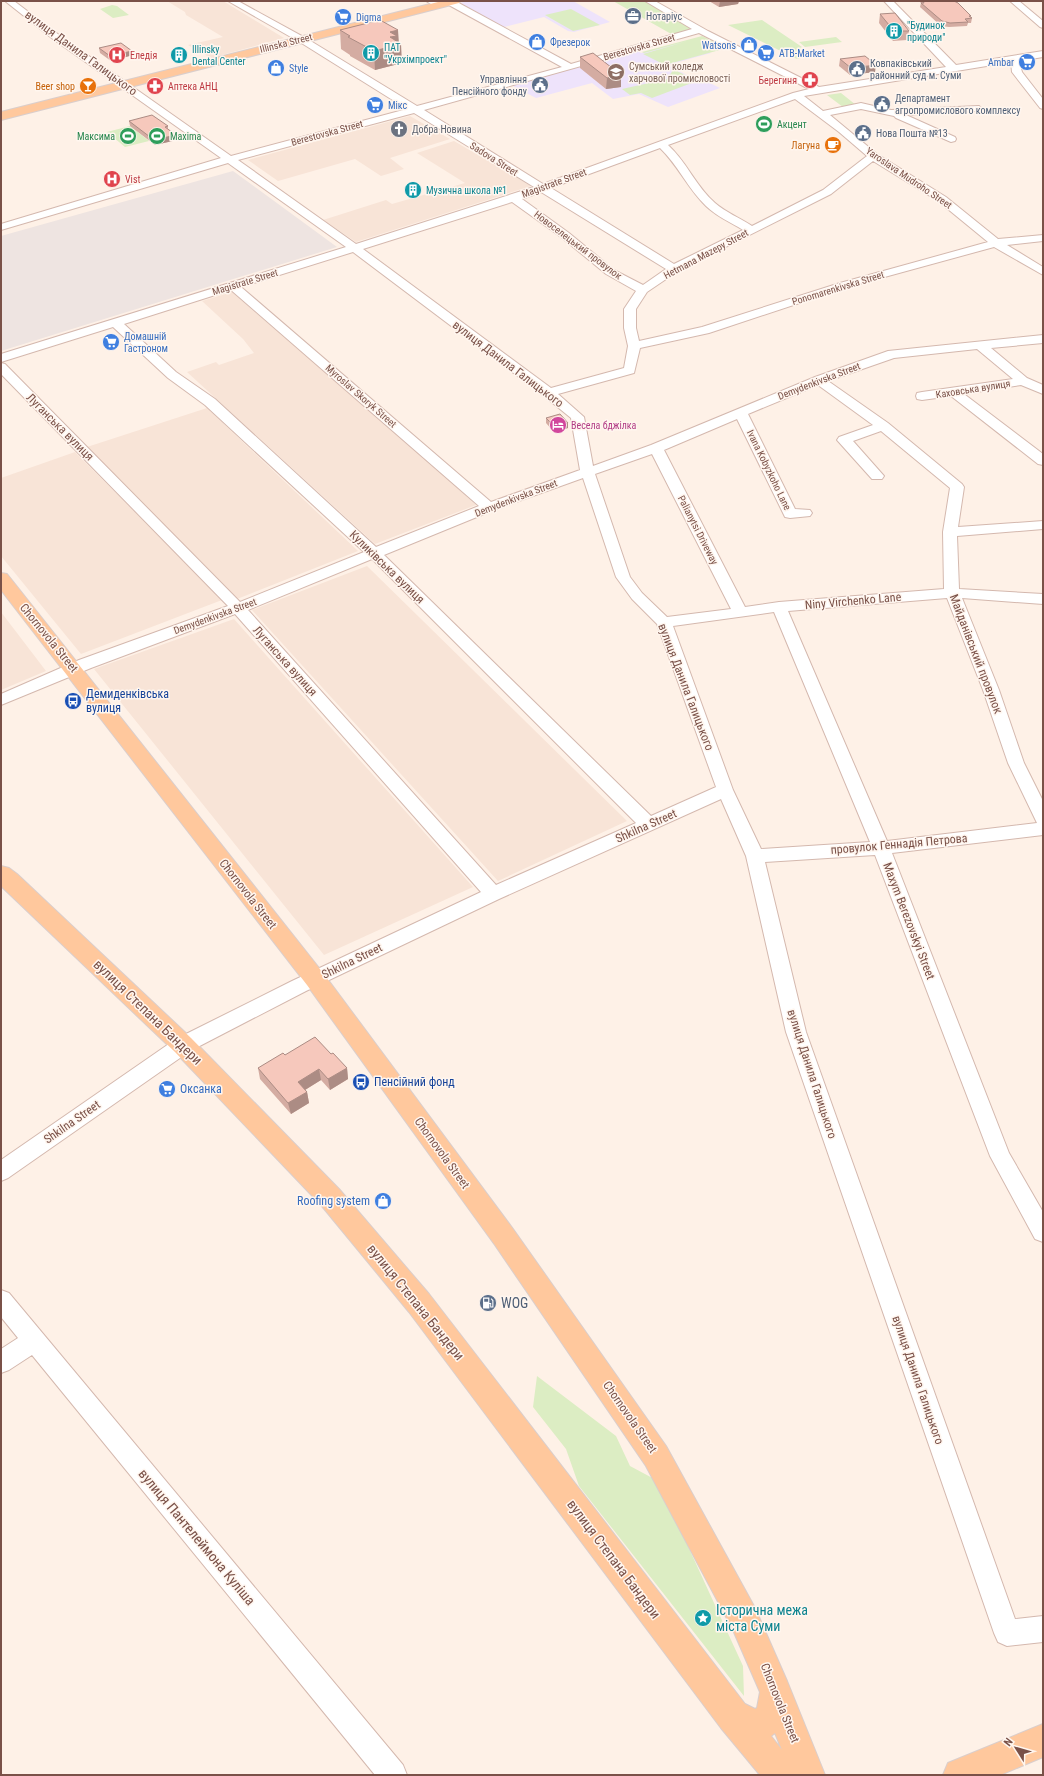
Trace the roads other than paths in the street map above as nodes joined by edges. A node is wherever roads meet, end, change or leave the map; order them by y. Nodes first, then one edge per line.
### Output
1 (28, 1) edge
2 (232, 1) edge
3 (648, 1) edge
4 (888, 1) edge
5 (1014, 1) edge
6 (452, 2) edge
7 (12, 3) edge
8 (434, 3) edge
9 (1, 7) edge
10 (1043, 26) edge
11 (700, 30) junction
12 (302, 39) junction
13 (1043, 54) edge
14 (1013, 59) junction
15 (570, 67) junction
16 (953, 68) junction
17 (123, 84) junction
18 (818, 90) junction
19 (796, 96) junction
20 (1043, 106) edge
21 (976, 108) dead end
22 (415, 110) junction
23 (890, 113) junction
24 (822, 114) junction
25 (1, 116) edge
26 (951, 139) dead end
27 (662, 145) junction
28 (873, 156) junction
29 (230, 159) junction
30 (542, 188) junction
31 (514, 198) junction
32 (1, 227) edge
33 (751, 230) junction
34 (1043, 238) edge
35 (996, 243) junction
36 (354, 247) junction
37 (674, 270) junction
38 (1043, 272) edge
39 (233, 286) junction
40 (643, 290) junction
41 (115, 322) junction
42 (1043, 339) edge
43 (634, 346) junction
44 (981, 346) junction
45 (1, 358) edge
46 (1, 367) edge
47 (819, 380) junction
48 (1023, 381) junction
49 (1043, 390) edge
50 (954, 392) junction
51 (549, 393) junction
52 (922, 396) dead end
53 (742, 413) junction
54 (883, 426) junction
55 (656, 448) junction
56 (1043, 461) edge
57 (587, 471) junction
58 (877, 476) dead end
59 (489, 507) junction
60 (805, 513) dead end
61 (1043, 525) edge
62 (950, 532) junction
63 (374, 554) junction
64 (1, 578) edge
65 (952, 593) junction
66 (1043, 599) edge
67 (779, 607) junction
68 (238, 608) junction
69 (740, 611) junction
70 (664, 622) junction
71 (74, 668) junction
72 (1, 700) edge
73 (725, 790) junction
74 (1043, 819) edge
75 (649, 825) junction
76 (1043, 829) edge
77 (881, 848) junction
78 (755, 856) junction
79 (1, 874) edge
80 (493, 894) junction
81 (315, 979) junction
82 (183, 1044) junction
83 (1, 1172) edge
84 (1043, 1232) edge
85 (1, 1300) edge
86 (34, 1341) junction
87 (1, 1362) edge
88 (1043, 1629) edge
89 (776, 1692) junction
90 (733, 1716) junction
91 (1043, 1740) edge
92 (393, 1775) edge
93 (781, 1775) edge
94 (808, 1775) edge
95 (960, 1775) edge

1 - 7 street
2 - 12 street, Sadova Street
3 - 11 street
4 - 16 street
5 - 10 street
6 - 8 main road, Illinska Street
6 - 15 street
7 - 9 street
7 - 17 street, вулиця Данила Галицького
8 - 12 main road, Illinska Street
11 - 15 street, Berestovska Street
11 - 18 street
12 - 17 main road, Illinska Street
12 - 22 street, Sadova Street
13 - 14 street, Magistrate Street
14 - 16 street, Magistrate Street
14 - 20 street
15 - 22 street, Berestovska Street
16 - 18 street, Magistrate Street
17 - 25 main road, Illinska Street
17 - 29 street, вулиця Данила Галицького
18 - 19 street, Magistrate Street
19 - 24 street, Yaroslava Mudroho Street
19 - 27 street, Magistrate Street
21 - 23 street
22 - 29 street, Berestovska Street
22 - 30 street, Sadova Street
23 - 24 street
23 - 26 street
24 - 28 street, Yaroslava Mudroho Street
27 - 30 street, Magistrate Street
27 - 33 street
28 - 33 street, Hetmana Mazepy Street
28 - 35 street, Yaroslava Mudroho Street
29 - 32 street, Berestovska Street
29 - 36 street, вулиця Данила Галицького
30 - 31 street, Magistrate Street
30 - 37 street, Sadova Street
31 - 36 street, Magistrate Street
31 - 40 street, Новоселецький провулок
33 - 37 street, Hetmana Mazepy Street
34 - 35 street, Ponomarenkivska Street
35 - 38 street, Yaroslava Mudroho Street
35 - 43 street, Ponomarenkivska Street
36 - 39 street, Magistrate Street
36 - 51 street, вулиця Данила Галицького
37 - 40 street, Hetmana Mazepy Street
39 - 41 street, Magistrate Street
39 - 59 street, Myroslav Skoryk Street
40 - 43 street, Hetmana Mazepy Street
41 - 45 street, Magistrate Street
41 - 63 street, Куликівська вулиця
42 - 44 street, Demydenkivska Street
43 - 51 street, Hetmana Mazepy Street
44 - 47 street, Demydenkivska Street
44 - 48 street, Каховська вулиця
46 - 68 street, Луганська вулиця
47 - 53 street, Demydenkivska Street
47 - 54 street, Майданівський провулок
48 - 49 street, Каховська вулиця
48 - 50 street, Каховська вулиця
50 - 52 street, Каховська вулиця
50 - 56 street
51 - 57 street, вулиця Данила Галицького
53 - 55 street, Demydenkivska Street
53 - 60 street, Ivana Kobyzkoho Lane
54 - 58 street
54 - 62 street, Майданівський провулок
55 - 57 street, Demydenkivska Street
55 - 69 street, Palianytsi Driveway
57 - 59 street, Demydenkivska Street
57 - 70 street, вулиця Данила Галицького
59 - 63 street, Demydenkivska Street
61 - 62 street
62 - 65 street, Майданівський провулок
63 - 68 street, Demydenkivska Street
63 - 75 street, Куликівська вулиця
64 - 71 main road, Chornovola Street
65 - 66 street, Niny Virchenko Lane
65 - 67 street, Niny Virchenko Lane
65 - 74 street, Майданівський провулок
67 - 69 street, Niny Virchenko Lane
67 - 77 street, Maxym Berezovskyi Street
68 - 71 street, Demydenkivska Street
68 - 80 street, Луганська вулиця
69 - 70 street, Niny Virchenko Lane
70 - 73 street, вулиця Данила Галицького
71 - 72 street, Demydenkivska Street
71 - 81 main road, Chornovola Street
73 - 75 street, Shkilna Street
73 - 78 street, вулиця Данила Галицького
75 - 80 street, Shkilna Street
76 - 77 street, провулок Геннадія Петрова
77 - 78 street, провулок Геннадія Петрова
77 - 84 street, Maxym Berezovskyi Street
78 - 88 street, вулиця Данила Галицького
79 - 82 main road, вулиця Степана Бандери
80 - 81 street, Shkilna Street
81 - 82 street, Shkilna Street
81 - 89 main road, Chornovola Street
82 - 83 street, Shkilna Street
82 - 90 main road, вулиця Степана Бандери
85 - 86 street, вулиця Пантелеймона Куліша
86 - 87 street
86 - 92 street, вулиця Пантелеймона Куліша
89 - 90 main road
89 - 94 main road, Chornovola Street
90 - 93 main road, вулиця Степана Бандери
91 - 95 main road

